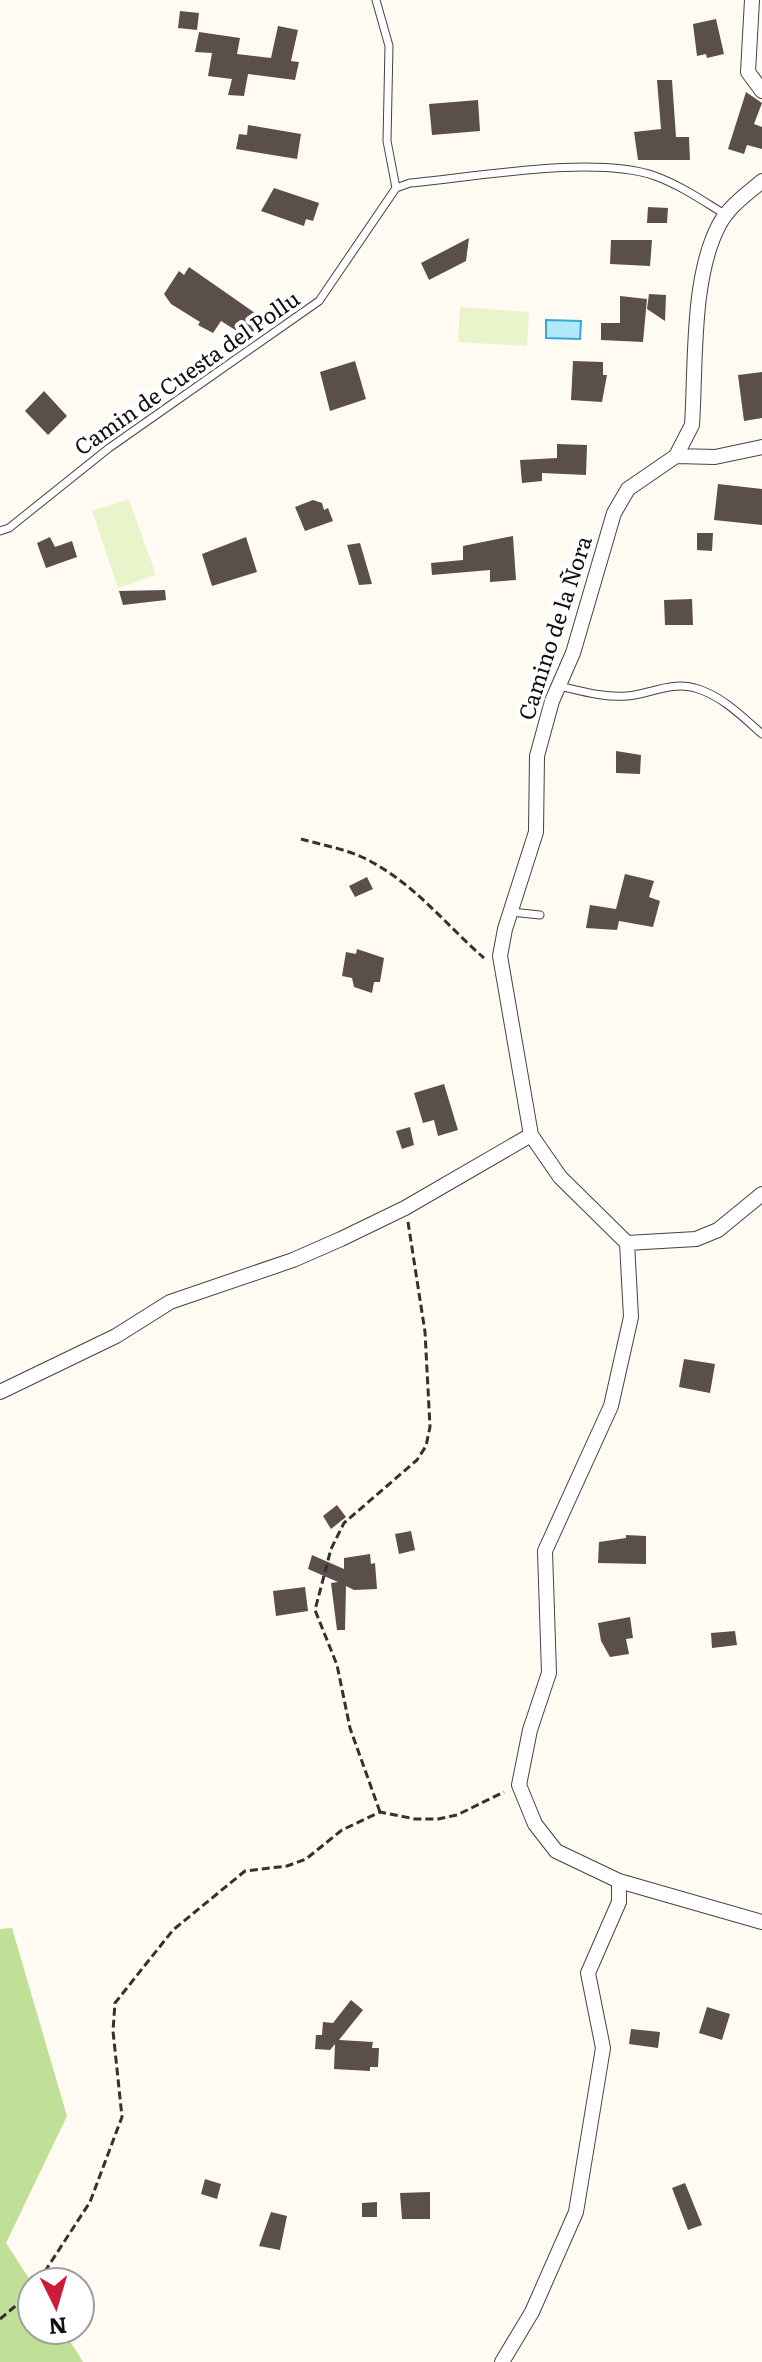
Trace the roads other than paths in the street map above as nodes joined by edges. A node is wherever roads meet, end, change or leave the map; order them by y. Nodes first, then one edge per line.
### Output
1 (376, 0) edge
2 (752, 0) edge
3 (762, 91) edge
4 (761, 182) edge
5 (396, 188) junction
6 (726, 215) junction
7 (762, 447) edge
8 (676, 456) junction
9 (0, 531) edge
10 (559, 686) junction
11 (762, 734) edge
12 (511, 912) junction
13 (540, 915) dead end
14 (531, 1135) junction
15 (762, 1194) edge
16 (627, 1243) junction
17 (0, 1392) edge
18 (619, 1881) junction
19 (762, 1922) edge
20 (502, 2362) edge

1 - 5 lane
2 - 3 street
4 - 6 street
5 - 6 lane
5 - 9 lane, Camin de Cuesta del Pollu
6 - 8 street
7 - 8 street
8 - 10 street, Camino de la Ñora
10 - 11 lane
10 - 12 street, Camino de la Ñora
12 - 13 lane
12 - 14 street, Camino de la Ñora
14 - 16 street
14 - 17 street
15 - 16 street
16 - 18 street
18 - 19 street
18 - 20 street

